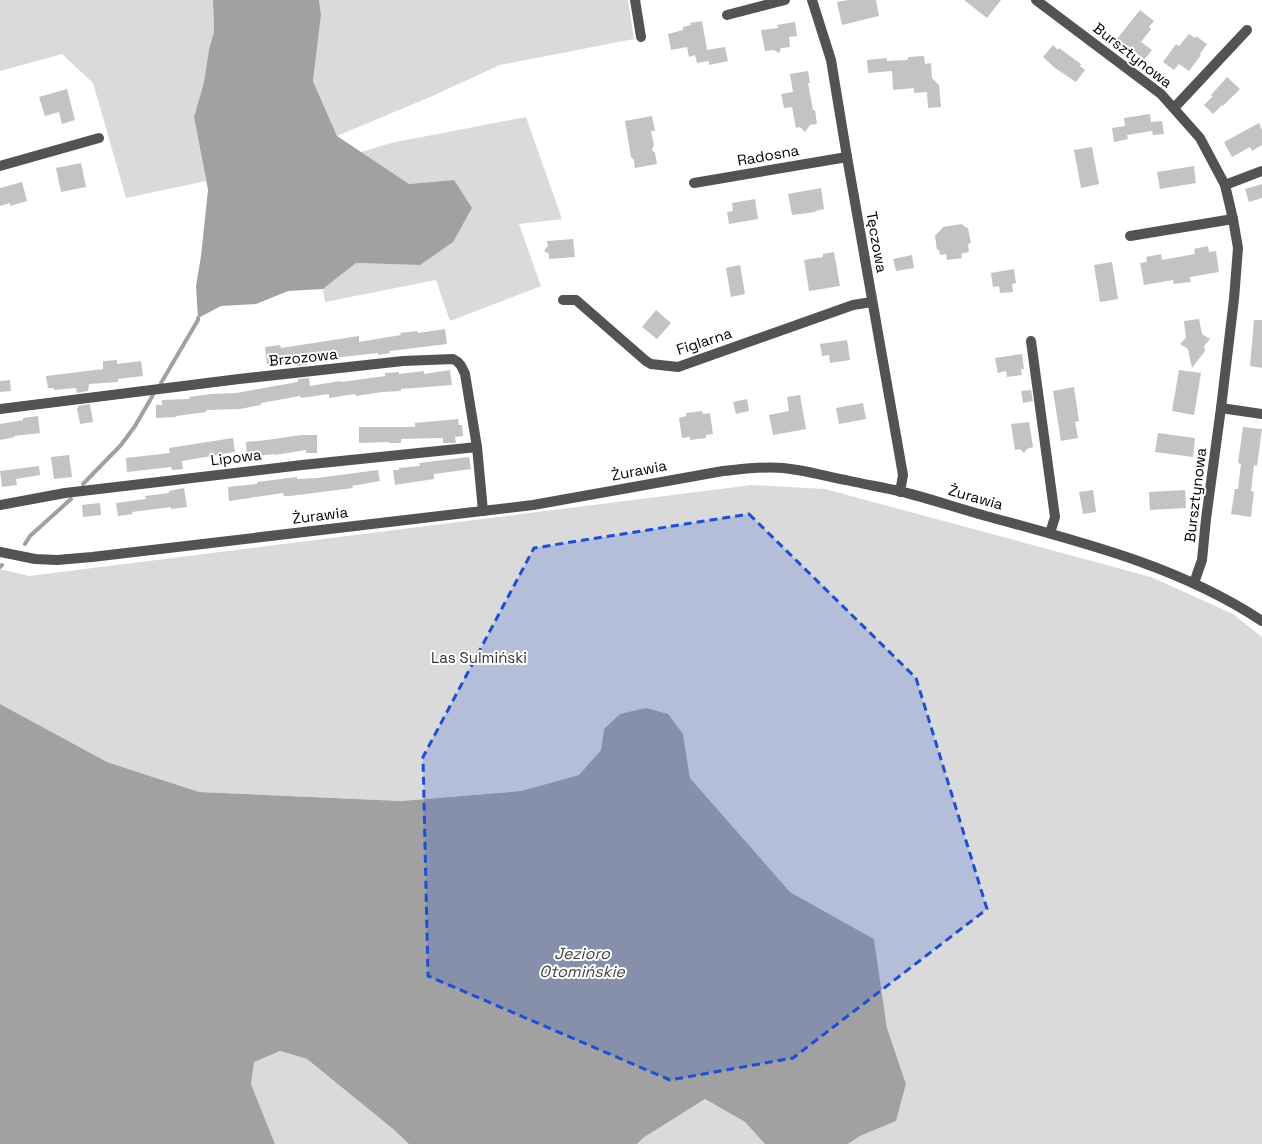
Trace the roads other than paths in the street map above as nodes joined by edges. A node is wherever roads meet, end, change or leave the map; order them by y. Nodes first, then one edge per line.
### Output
1 (635, 0) edge
2 (785, 0) edge
3 (812, 0) edge
4 (1036, 0) edge
5 (727, 15) dead end
6 (1247, 30) dead end
7 (641, 37) dead end
8 (1174, 108) junction
9 (99, 138) dead end
10 (847, 157) junction
11 (0, 166) edge
12 (1262, 171) edge
13 (694, 183) dead end
14 (1224, 186) junction
15 (1233, 219) junction
16 (1130, 236) dead end
17 (563, 300) dead end
18 (872, 302) junction
19 (1031, 341) dead end
20 (1221, 408) junction
21 (0, 409) edge
22 (1262, 414) edge
23 (477, 448) junction
24 (900, 492) junction
25 (0, 505) edge
26 (483, 512) junction
27 (1050, 533) junction
28 (0, 552) edge
29 (1194, 584) junction
30 (1262, 621) edge

1 - 7 street
2 - 5 street
3 - 10 street, Tęczowa
4 - 8 street, Bursztynowa
6 - 8 street
8 - 14 street, Bursztynowa
9 - 11 street
10 - 13 street, Radosna
10 - 18 street, Tęczowa
12 - 14 street
14 - 15 street, Bursztynowa
15 - 16 street
15 - 20 street, Bursztynowa
17 - 18 street, Figlarna
18 - 24 street, Tęczowa
19 - 27 street
20 - 22 street
20 - 29 street, Bursztynowa
21 - 23 street, Brzozowa
23 - 25 street, Lipowa
23 - 26 street, Brzozowa
24 - 26 street, Żurawia
24 - 27 street, Żurawia
26 - 28 street, Żurawia
27 - 29 street, Żurawia
29 - 30 street, Żurawia

